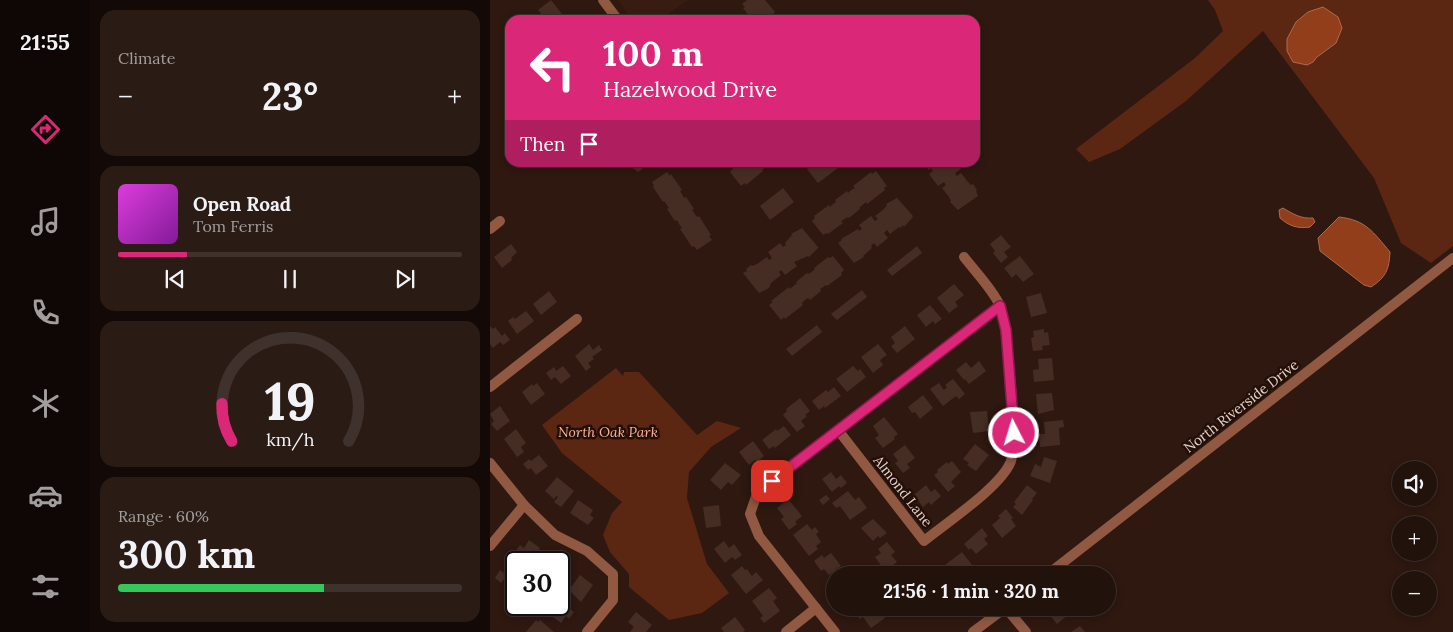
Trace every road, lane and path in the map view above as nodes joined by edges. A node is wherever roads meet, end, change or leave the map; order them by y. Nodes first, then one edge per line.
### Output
1 (603, 0) edge
2 (614, 15) edge
3 (500, 221) dead end
4 (490, 229) edge
5 (964, 257) dead end
6 (1452, 263) edge
7 (1000, 306) junction
8 (577, 318) dead end
9 (490, 386) edge
10 (838, 430) junction
11 (490, 463) edge
12 (524, 505) junction
13 (490, 546) edge
14 (1059, 566) edge
15 (816, 608) junction
16 (995, 616) edge
17 (1013, 616) edge
18 (588, 632) edge
19 (786, 632) edge
20 (835, 632) edge
21 (973, 632) edge
22 (1026, 632) edge

1 - 2 street
3 - 4 street
5 - 7 street, Almond Lane
6 - 14 street, North Riverside Drive
7 - 10 street
7 - 10 street, Almond Lane
8 - 9 street
10 - 15 street
11 - 12 street
12 - 13 street
12 - 18 street
15 - 19 street
15 - 20 street
16 - 21 street
17 - 22 street

